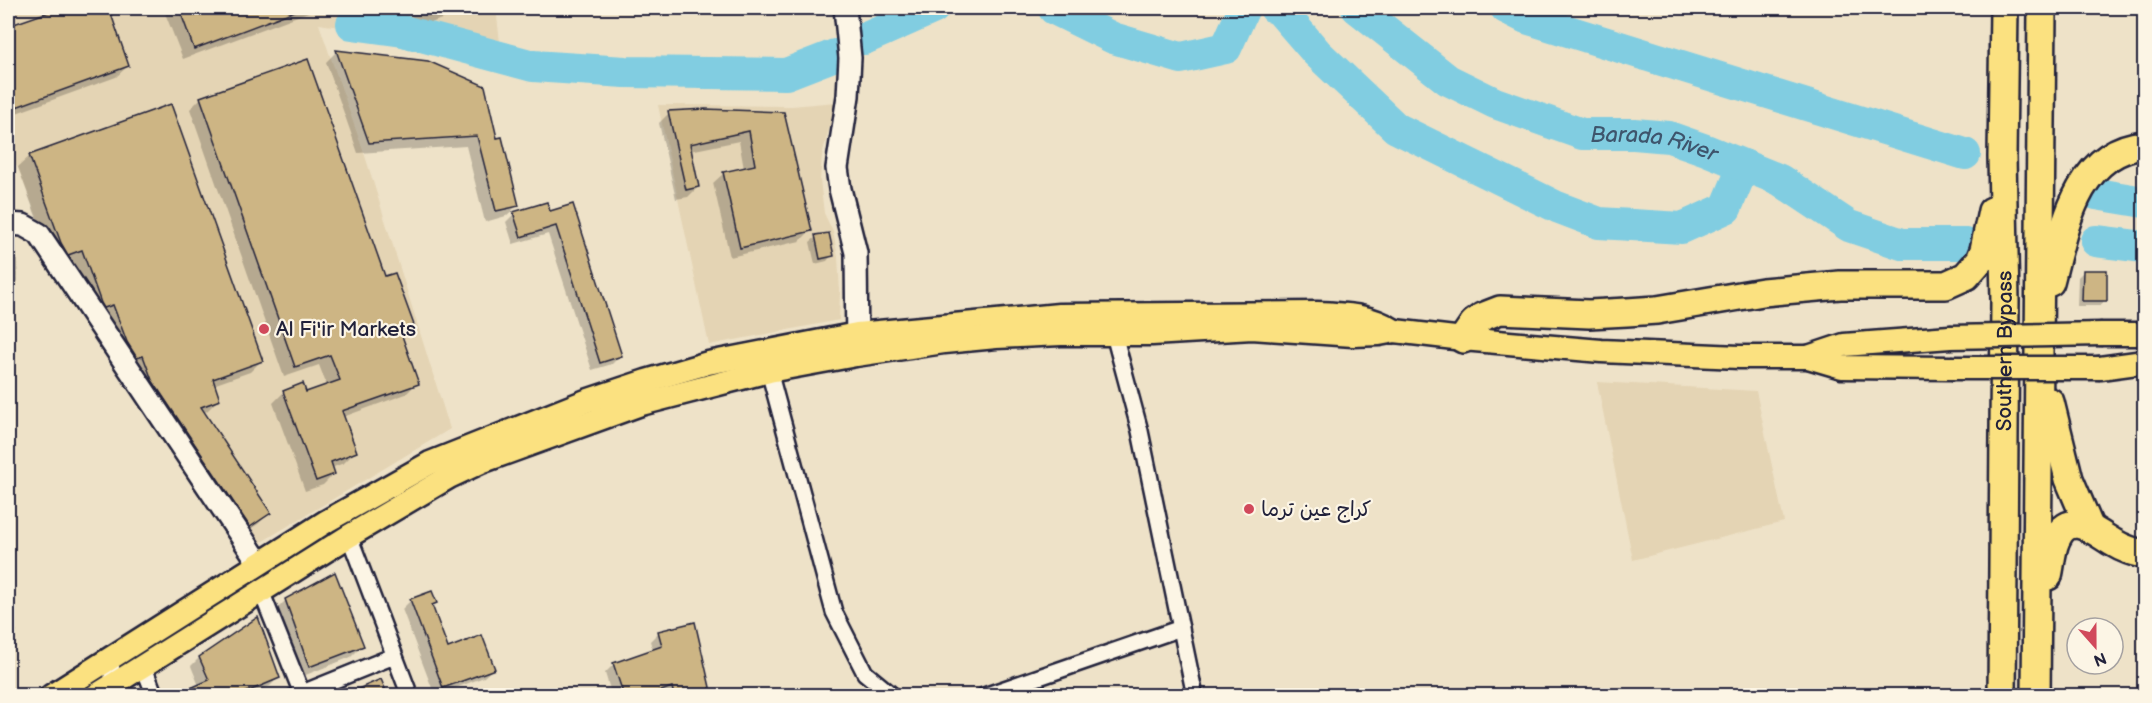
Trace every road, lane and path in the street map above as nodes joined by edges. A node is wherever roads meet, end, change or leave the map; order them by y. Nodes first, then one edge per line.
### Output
1 (845, 8) edge
2 (2004, 8) edge
3 (2042, 8) edge
4 (2145, 145) edge
5 (2002, 157) junction
6 (8, 224) edge
7 (2040, 317) junction
8 (1111, 325) junction
9 (2145, 334) edge
10 (1463, 339) junction
11 (857, 344) junction
12 (2039, 352) junction
13 (1808, 357) junction
14 (2145, 362) edge
15 (770, 371) junction
16 (2089, 526) junction
17 (349, 536) junction
18 (2145, 554) edge
19 (259, 563) junction
20 (261, 591) junction
21 (2036, 607) junction
22 (1181, 628) junction
23 (394, 656) junction
24 (111, 657) junction
25 (143, 665) junction
26 (118, 689) edge
27 (300, 695) edge
28 (983, 695) edge
29 (51, 696) edge
30 (95, 696) edge
31 (155, 696) edge
32 (410, 696) edge
33 (893, 696) edge
34 (1195, 696) edge
35 (2002, 696) edge
36 (2036, 696) edge

1 - 11 street
2 - 5 highway, Southern Bypass
3 - 7 highway, Southern Bypass
4 - 7 highway
5 - 10 highway
5 - 35 highway, Southern Bypass
6 - 19 street
7 - 12 highway, Southern Bypass
8 - 10 main road
8 - 11 main road
8 - 22 street
9 - 13 main road, bridge
10 - 13 main road
11 - 15 main road
11 - 19 main road
12 - 16 highway
12 - 21 highway, Southern Bypass
13 - 14 main road, bridge
15 - 17 main road
15 - 33 street
16 - 18 highway
16 - 21 highway
17 - 20 main road
17 - 23 street
19 - 24 main road
20 - 25 main road
20 - 27 street
21 - 36 highway, Southern Bypass
22 - 28 street
22 - 34 street
23 - 27 street
23 - 32 street
24 - 26 street
24 - 29 main road
25 - 26 main road
25 - 31 street
26 - 30 main road

